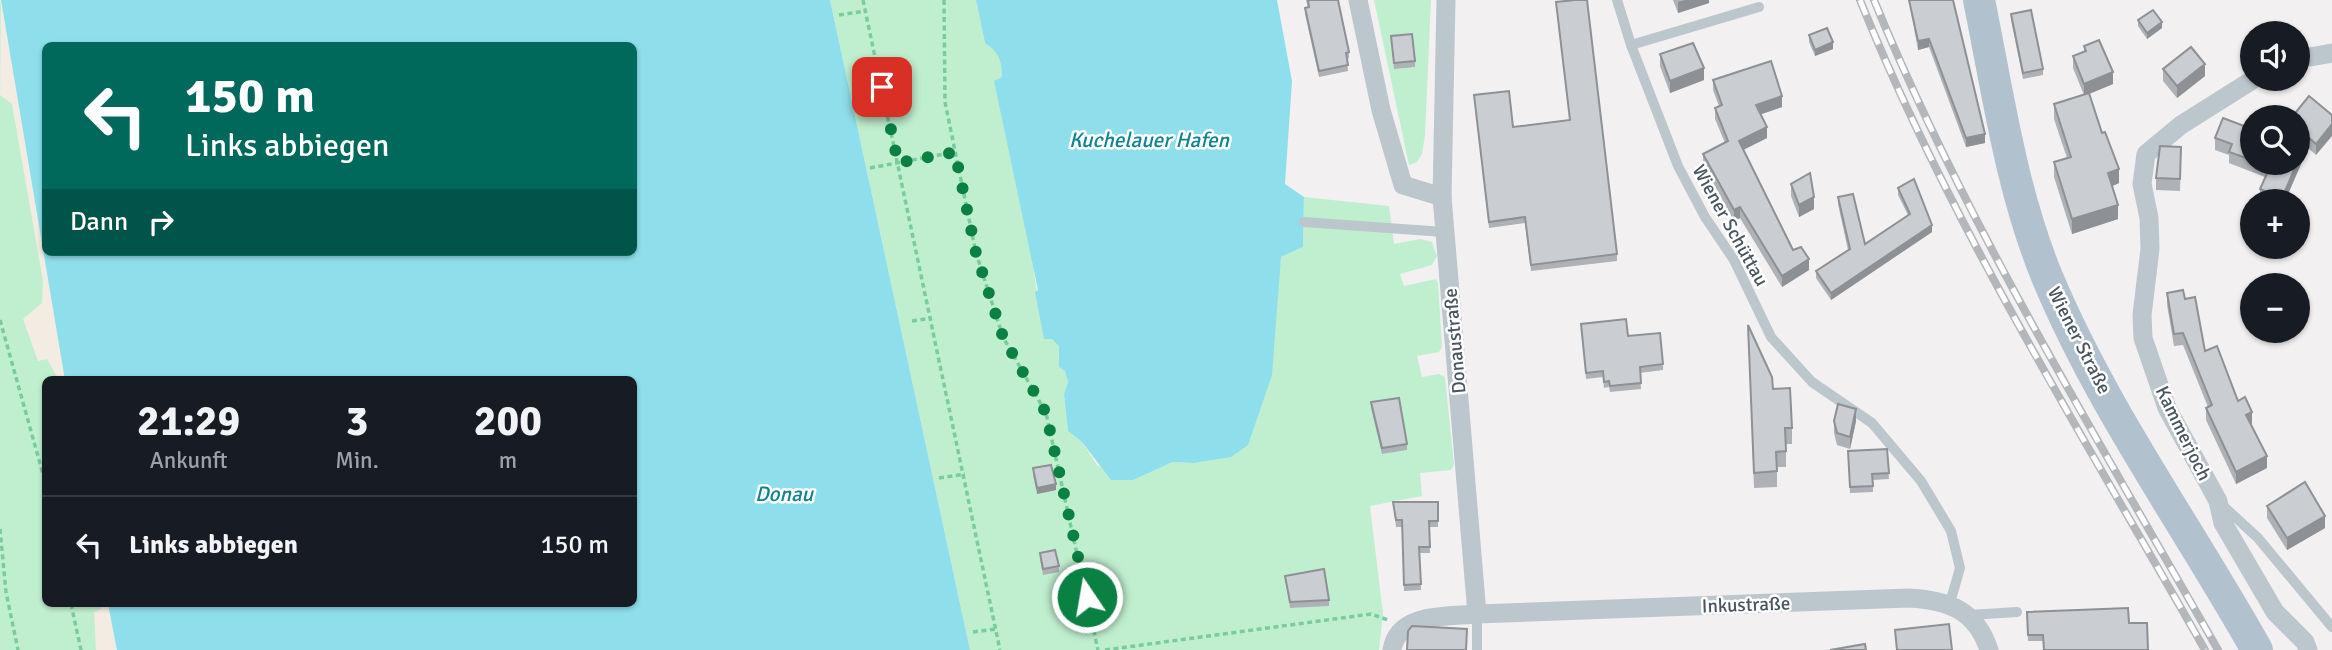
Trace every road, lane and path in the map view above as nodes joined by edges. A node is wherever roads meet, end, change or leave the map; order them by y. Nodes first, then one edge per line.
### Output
1 (863, 0) edge
2 (944, 0) edge
3 (1358, 0) edge
4 (1446, 0) edge
5 (1617, 0) edge
6 (1979, 0) edge
7 (1759, 7) dead end
8 (865, 10) junction
9 (839, 15) dead end
10 (1631, 45) junction
11 (2332, 53) edge
12 (2310, 57) edge
13 (2240, 88) edge
14 (955, 152) junction
15 (898, 163) junction
16 (870, 168) dead end
17 (1442, 197) junction
18 (1304, 222) dead end
19 (1444, 233) junction
20 (932, 318) junction
21 (0, 320) edge
22 (912, 321) dead end
23 (42, 471) edge
24 (965, 474) junction
25 (939, 478) dead end
26 (2218, 501) junction
27 (0, 529) edge
28 (0, 591) edge
29 (6, 592) junction
30 (1950, 603) junction
31 (72, 607) edge
32 (2017, 612) dead end
33 (1477, 614) junction
34 (1969, 615) junction
35 (1403, 627) junction
36 (2332, 627) edge
37 (996, 629) junction
38 (973, 632) dead end
39 (18, 650) edge
40 (81, 650) edge
41 (1000, 650) edge
42 (1098, 650) edge
43 (1105, 650) edge
44 (1392, 650) edge
45 (1477, 650) edge
46 (1989, 650) edge
47 (2257, 650) edge
48 (2308, 650) edge

1 - 8 path
2 - 14 path
3 - 17 street
4 - 17 street, Donaustraße
5 - 10 lane, Wiener Schüttau
6 - 47 main road, Wiener Straße
7 - 10 lane
8 - 9 path
8 - 15 path
10 - 30 lane, Wiener Schüttau
11 - 12 street
13 - 26 street, Kammerjoch
14 - 15 path
14 - 42 path
15 - 16 path
15 - 20 path
17 - 19 street, Donaustraße
18 - 19 lane
19 - 33 street, Donaustraße
20 - 22 path
20 - 24 path
21 - 23 path
24 - 25 path
24 - 37 path
26 - 36 lane
26 - 48 street, Kammerjoch
27 - 29 path
28 - 29 path
29 - 39 path
30 - 33 street, Inkustraße
30 - 34 street, Inkustraße
31 - 40 path
32 - 34 lane
33 - 35 street
33 - 45 lane
34 - 46 street, Inkustraße
35 - 43 path
35 - 44 street
37 - 38 path
37 - 41 path

